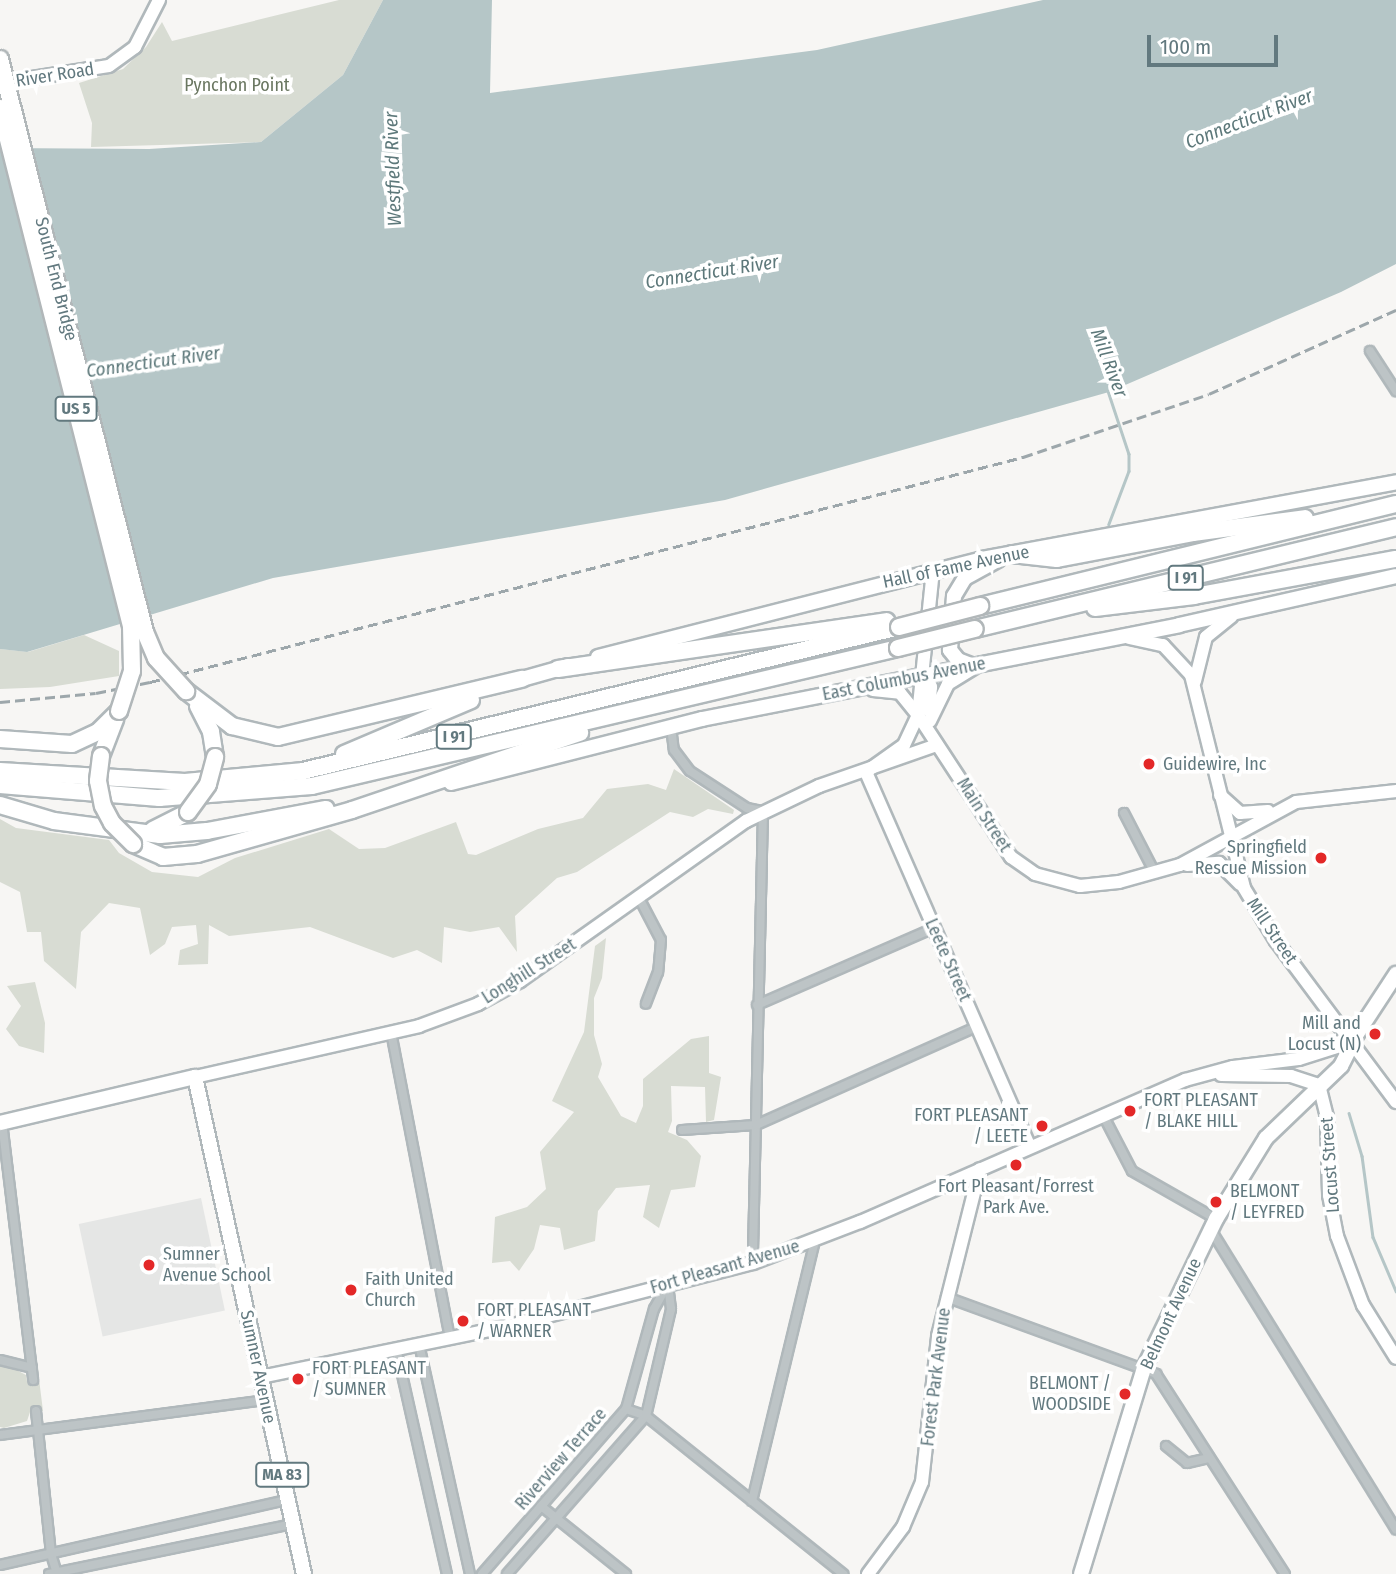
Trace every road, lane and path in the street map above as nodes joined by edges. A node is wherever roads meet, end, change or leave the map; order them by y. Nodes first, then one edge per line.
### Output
1 (159, 0) edge
2 (0, 59) edge
3 (0, 83) edge
4 (0, 108) edge
5 (1370, 351) dead end
6 (1396, 391) edge
7 (1396, 482) edge
8 (1396, 504) edge
9 (1377, 509) junction
10 (1396, 527) edge
11 (1012, 554) junction
12 (1396, 559) edge
13 (933, 570) junction
14 (1396, 576) edge
15 (1241, 611) junction
16 (1040, 613) junction
17 (899, 623) junction
18 (1118, 637) junction
19 (978, 665) junction
20 (558, 669) junction
21 (926, 675) junction
22 (522, 679) junction
23 (851, 690) junction
24 (1196, 691) junction
25 (188, 694) junction
26 (710, 694) junction
27 (119, 711) junction
28 (918, 715) junction
29 (930, 721) junction
30 (671, 727) junction
31 (0, 739) edge
32 (937, 746) junction
33 (0, 771) edge
34 (866, 772) junction
35 (236, 779) junction
36 (0, 785) edge
37 (414, 790) junction
38 (1396, 791) edge
39 (1220, 794) junction
40 (387, 798) junction
41 (0, 805) edge
42 (1279, 809) junction
43 (763, 811) junction
44 (1124, 813) dead end
45 (1230, 837) junction
46 (131, 838) junction
47 (1180, 865) junction
48 (1156, 873) junction
49 (1244, 888) junction
50 (639, 898) junction
51 (934, 928) junction
52 (1396, 974) edge
53 (646, 1004) dead end
54 (757, 1005) junction
55 (978, 1026) junction
56 (391, 1032) junction
57 (1353, 1042) junction
58 (1207, 1075) junction
59 (195, 1077) junction
60 (1318, 1085) junction
61 (1396, 1102) edge
62 (1103, 1115) junction
63 (1, 1123) edge
64 (755, 1125) junction
65 (682, 1130) dead end
66 (1030, 1147) junction
67 (980, 1169) junction
68 (1213, 1224) junction
69 (815, 1240) junction
70 (753, 1263) junction
71 (668, 1284) junction
72 (946, 1297) junction
73 (450, 1338) junction
74 (419, 1344) junction
75 (396, 1348) junction
76 (1396, 1358) edge
77 (0, 1360) edge
78 (32, 1368) junction
79 (1144, 1368) junction
80 (261, 1377) junction
81 (33, 1380) dead end
82 (265, 1399) junction
83 (626, 1409) junction
84 (36, 1411) dead end
85 (646, 1416) junction
86 (38, 1429) junction
87 (0, 1435) edge
88 (1166, 1446) dead end
89 (1209, 1458) junction
90 (287, 1500) junction
91 (752, 1500) junction
92 (541, 1506) junction
93 (557, 1518) junction
94 (293, 1524) junction
95 (1396, 1529) edge
96 (51, 1554) junction
97 (0, 1565) edge
98 (54, 1573) edge
99 (304, 1574) edge
100 (447, 1574) edge
101 (470, 1574) edge
102 (482, 1574) edge
103 (507, 1574) edge
104 (626, 1574) edge
105 (843, 1574) edge
106 (868, 1574) edge
107 (1080, 1574) edge
108 (1285, 1574) edge

1 - 3 street, River Road
2 - 25 highway, South End Bridge / US 5, bridge
4 - 27 highway, South End Bridge / US 5, bridge
5 - 6 street
7 - 11 main road, Hall of Fame Avenue
8 - 9 highway, I 91
9 - 11 highway
9 - 17 highway, I 91, bridge
10 - 16 highway, I 91
11 - 13 main road, Hall of Fame Avenue
11 - 19 main road
12 - 16 highway
13 - 20 main road, Hall of Fame Avenue
13 - 21 street, Main Street
14 - 15 main road, East Columbus Avenue
15 - 18 main road, East Columbus Avenue
15 - 24 street, Mill Street
16 - 26 highway, I 91, bridge
17 - 20 highway
17 - 35 highway, I 91
18 - 19 main road, East Columbus Avenue
18 - 24 street, Mill Street
19 - 21 main road, East Columbus Avenue
19 - 29 street
20 - 22 main road, Hall of Fame Avenue
21 - 23 main road, East Columbus Avenue
21 - 28 street, Main Street
21 - 29 street, Main Street
22 - 25 highway
22 - 35 highway
23 - 28 street
23 - 30 main road, East Columbus Avenue
24 - 39 street, Mill Street
25 - 46 highway, US 5, bridge
26 - 36 highway, I 91
26 - 37 highway
27 - 31 highway
27 - 46 highway, South End Bridge, bridge
28 - 32 street, Main Street
28 - 34 street
29 - 32 street, Main Street
30 - 37 main road, East Columbus Avenue
30 - 43 street
32 - 34 street, Longhill Street
32 - 48 street, Main Street
33 - 35 highway, I 91
34 - 43 street, Longhill Street
34 - 51 street, Leete Street
37 - 40 highway
38 - 42 street, Main Street
39 - 42 street
39 - 45 street, Mill Street
40 - 46 highway
40 - 46 highway
41 - 46 highway, US 5
42 - 45 street, Main Street
43 - 50 street, Longhill Street
43 - 54 street
44 - 48 street
45 - 47 street, Main Street
45 - 49 street, Mill Street
47 - 48 street, Main Street
47 - 49 street
49 - 57 street, Mill Street
50 - 53 street
50 - 56 street, Longhill Street
51 - 54 street
51 - 55 street, Leete Street
52 - 57 main road
54 - 64 street
55 - 64 street
55 - 66 street, Leete Street
56 - 59 street, Longhill Street
56 - 73 street
57 - 58 street, Fort Pleasant Avenue
57 - 60 main road
57 - 61 street, Mill Street
58 - 60 street, Fort Pleasant Avenue
58 - 62 street, Fort Pleasant Avenue
59 - 63 main road, Longhill Street
59 - 80 main road, Sumner Avenue / MA 83
60 - 68 main road, Belmont Avenue
60 - 76 street, Locust Street
62 - 66 street, Fort Pleasant Avenue
62 - 68 street
63 - 78 street
64 - 65 street
64 - 70 street
66 - 67 street, Fort Pleasant Avenue
67 - 69 street, Fort Pleasant Avenue
67 - 72 street, Forest Park Avenue
68 - 79 main road, Belmont Avenue
68 - 95 street
69 - 70 street, Fort Pleasant Avenue
69 - 91 street
70 - 71 street, Fort Pleasant Avenue
71 - 73 street, Fort Pleasant Avenue
71 - 83 street, Riverview Terrace
71 - 85 street, Riverview Terrace
72 - 79 street
72 - 106 street, Forest Park Avenue
73 - 74 street, Fort Pleasant Avenue
74 - 75 street, Fort Pleasant Avenue
74 - 101 street
75 - 80 street, Fort Pleasant Avenue
75 - 100 street
77 - 78 street
78 - 81 street
79 - 89 street
79 - 107 main road, Belmont Avenue
80 - 82 main road, Sumner Avenue / MA 83
82 - 86 street
82 - 90 main road, Sumner Avenue / MA 83
83 - 85 street
83 - 92 street, Riverview Terrace
84 - 86 street
85 - 91 street
85 - 93 street, Riverview Terrace
86 - 87 street
86 - 96 street
88 - 89 street
89 - 108 street
90 - 94 main road, Sumner Avenue / MA 83
90 - 96 street
91 - 105 street
92 - 93 street
92 - 102 street, Riverview Terrace
93 - 103 street, Riverview Terrace
93 - 104 street
94 - 98 street
94 - 99 main road, Sumner Avenue / MA 83
96 - 97 street
96 - 98 street

